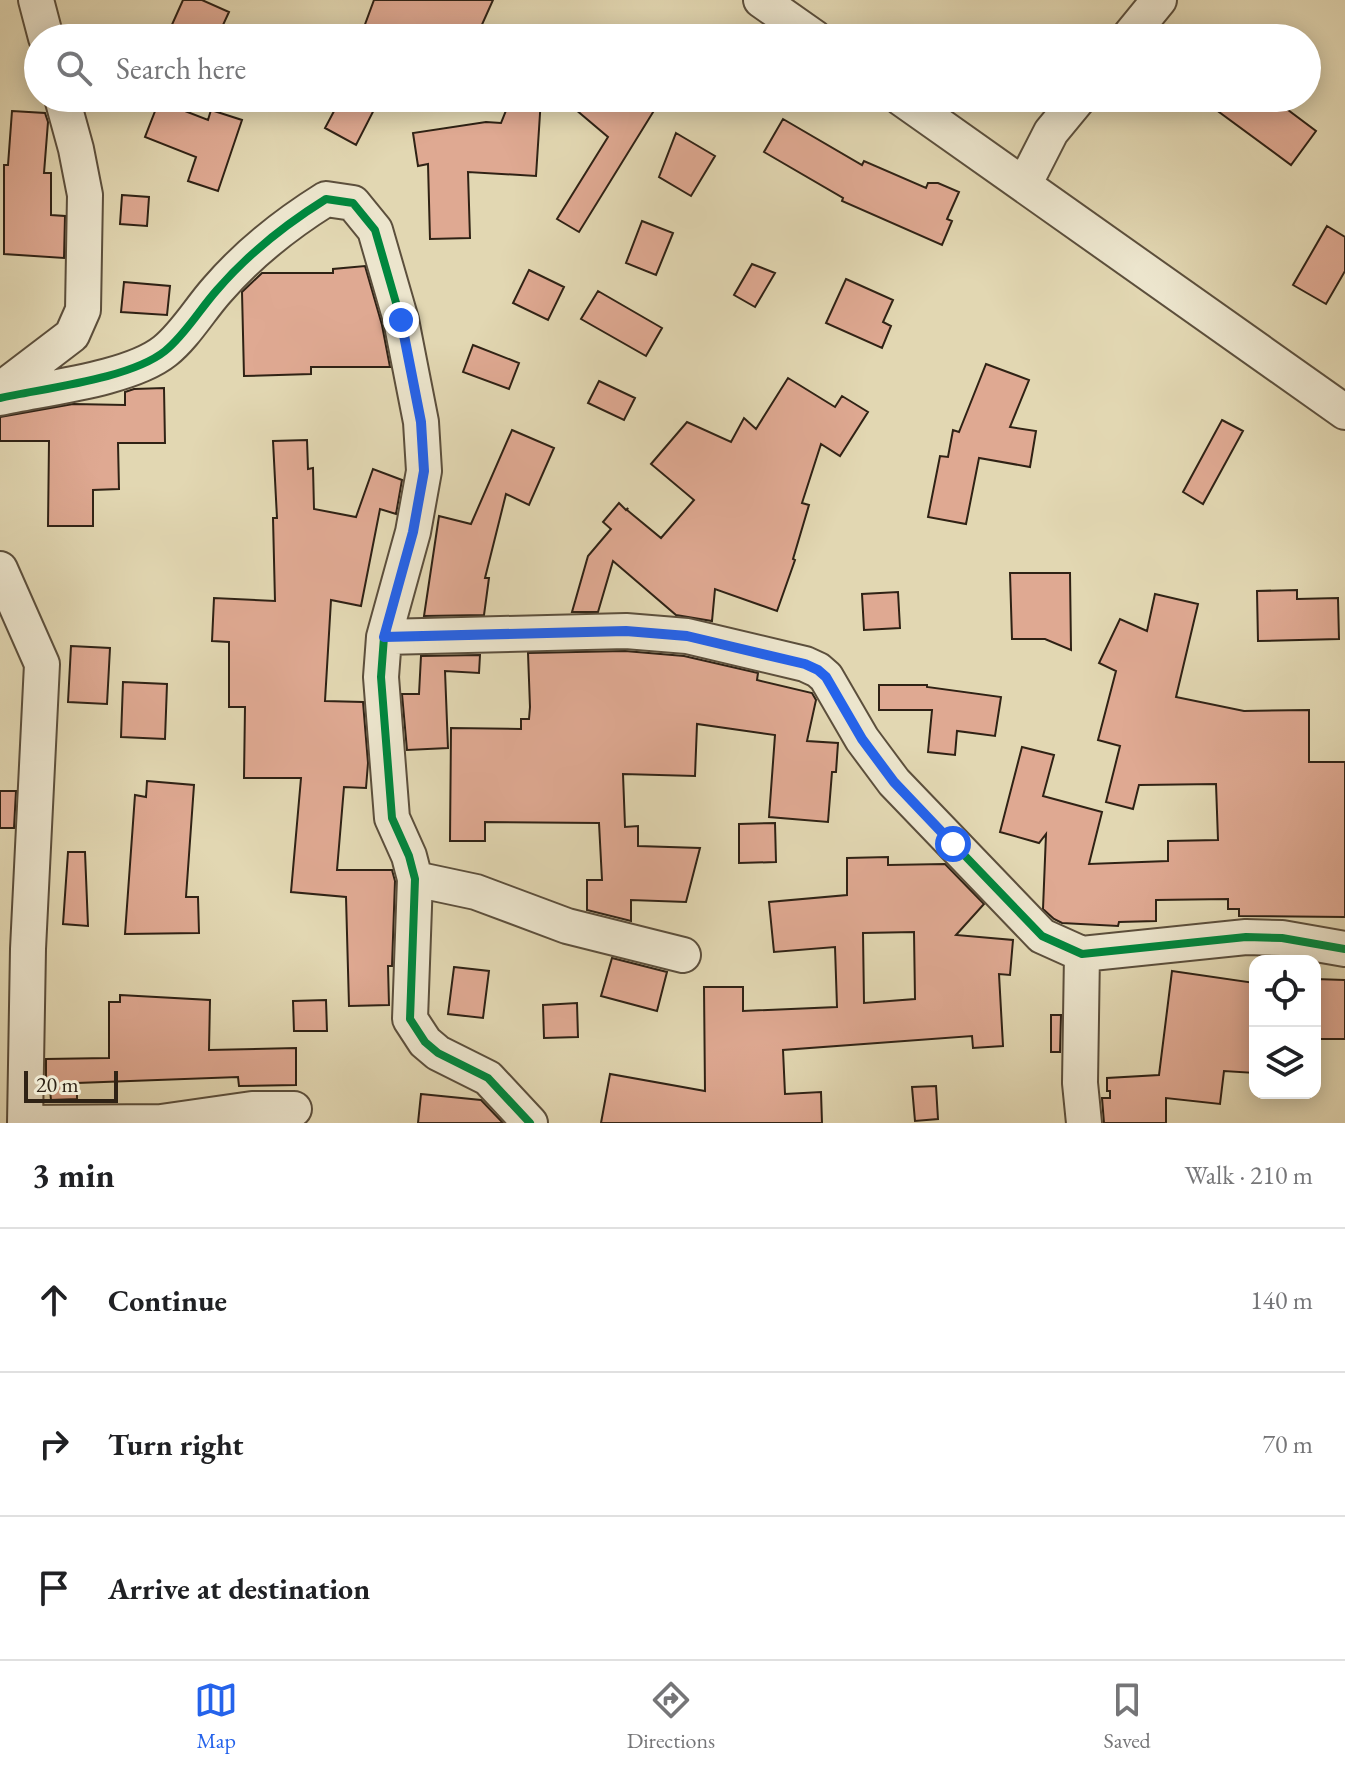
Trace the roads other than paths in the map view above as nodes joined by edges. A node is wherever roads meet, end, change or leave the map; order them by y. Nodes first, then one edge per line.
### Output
1 (36, 0) edge
2 (761, 0) edge
3 (1159, 0) edge
4 (42, 24) edge
5 (795, 24) edge
6 (1139, 24) edge
7 (66, 112) edge
8 (921, 112) edge
9 (1067, 112) edge
10 (1024, 185) junction
11 (0, 390) edge
12 (0, 398) edge
13 (1345, 412) edge
14 (0, 569) edge
15 (384, 637) junction
16 (415, 879) junction
17 (1345, 949) edge
18 (1082, 954) junction
19 (683, 955) dead end
20 (294, 1109) dead end
21 (25, 1123) edge
22 (530, 1123) edge
23 (1084, 1123) edge

1 - 4 street
2 - 5 street
3 - 6 street
7 - 11 street
8 - 10 street
9 - 10 street
10 - 13 street
12 - 15 street
14 - 21 street
15 - 16 street
15 - 18 street
16 - 19 street
16 - 22 street
17 - 18 street
18 - 23 street
20 - 21 street

